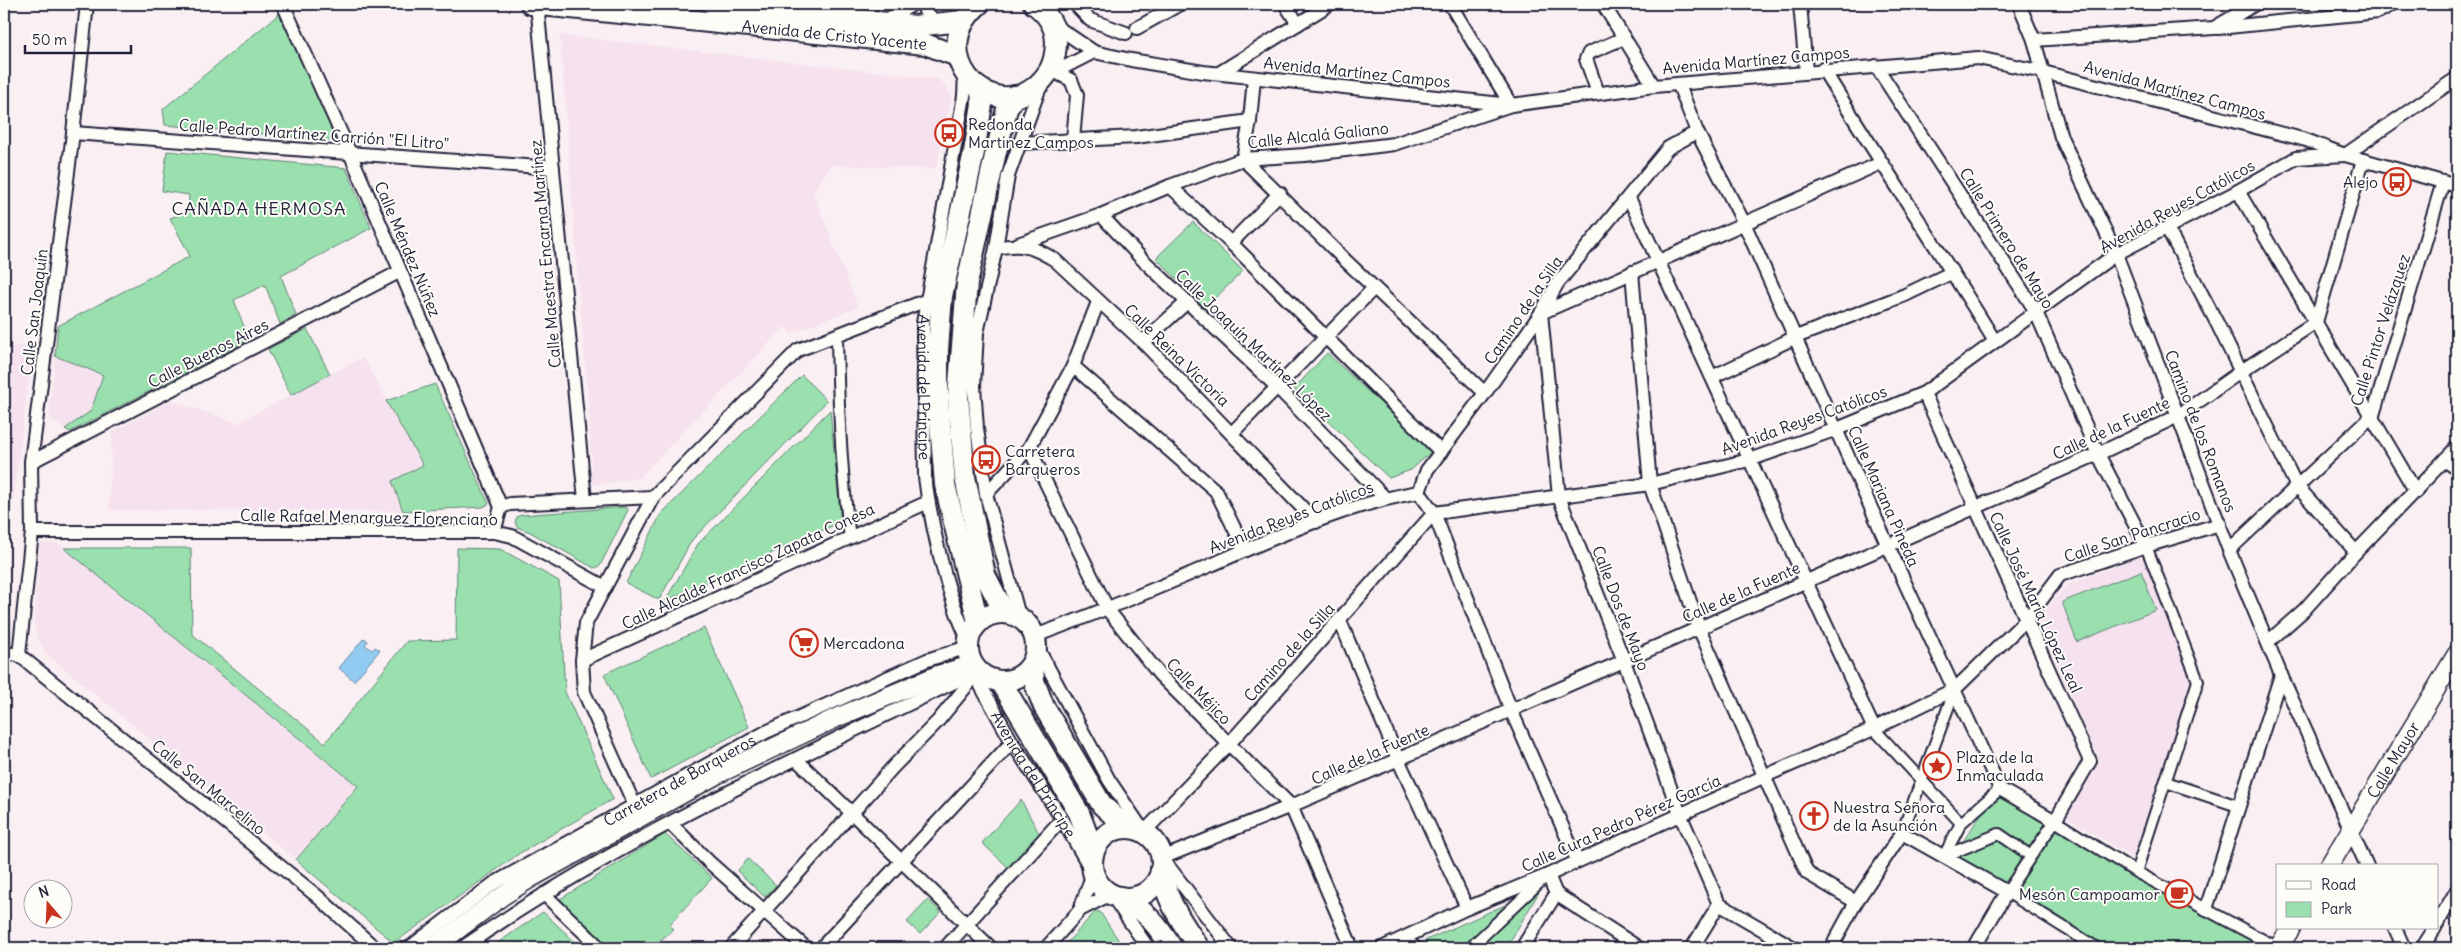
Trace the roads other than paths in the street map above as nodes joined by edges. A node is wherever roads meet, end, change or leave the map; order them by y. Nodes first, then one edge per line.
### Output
1 (87, 4) edge
2 (283, 4) edge
3 (531, 4) edge
4 (537, 4) edge
5 (713, 4) edge
6 (913, 4) edge
7 (924, 4) edge
8 (979, 4) edge
9 (1075, 4) edge
10 (1180, 4) edge
11 (1285, 4) edge
12 (1330, 4) edge
13 (1450, 4) edge
14 (1603, 4) edge
15 (1800, 4) edge
16 (2019, 4) edge
17 (2255, 4) edge
18 (2393, 4) edge
19 (765, 7) edge
20 (2240, 7) edge
21 (1046, 11) edge
22 (882, 22) junction
23 (962, 22) junction
24 (937, 24) junction
25 (1298, 24) junction
26 (2214, 28) junction
27 (1624, 38) junction
28 (2034, 40) junction
29 (1094, 52) junction
30 (961, 64) junction
31 (1876, 66) junction
32 (1823, 69) junction
33 (1806, 71) junction
34 (2043, 72) junction
35 (1219, 73) junction
36 (1048, 76) junction
37 (1254, 78) junction
38 (2457, 78) edge
39 (1679, 85) junction
40 (1654, 86) junction
41 (981, 89) junction
42 (1598, 93) junction
43 (1014, 96) junction
44 (1511, 105) junction
45 (1250, 121) junction
46 (1697, 132) junction
47 (74, 133) junction
48 (1073, 140) junction
49 (1019, 143) junction
50 (350, 153) junction
51 (2345, 155) junction
52 (1243, 159) junction
53 (2363, 160) junction
54 (1880, 163) junction
55 (553, 168) junction
56 (2443, 182) junction
57 (1170, 186) junction
58 (2457, 186) edge
59 (2238, 191) junction
60 (1280, 194) junction
61 (1629, 198) junction
62 (1101, 215) junction
63 (1744, 223) junction
64 (2167, 228) junction
65 (1232, 243) junction
66 (1018, 244) junction
67 (996, 248) junction
68 (2116, 254) junction
69 (1657, 261) junction
70 (399, 272) junction
71 (1632, 272) junction
72 (1953, 272) junction
73 (1374, 288) junction
74 (927, 300) junction
75 (1098, 302) junction
76 (1187, 302) junction
77 (2036, 310) junction
78 (1542, 313) junction
79 (2316, 322) junction
80 (837, 335) junction
81 (1796, 337) junction
82 (1327, 338) junction
83 (1994, 340) junction
84 (1143, 342) junction
85 (1073, 366) junction
86 (2240, 372) junction
87 (1712, 378) junction
88 (1278, 388) junction
89 (1485, 393) junction
90 (1924, 393) junction
91 (2373, 415) junction
92 (2178, 416) junction
93 (1837, 428) junction
94 (1232, 432) junction
95 (2457, 447) edge
96 (1029, 448) junction
97 (1441, 452) junction
98 (2098, 454) junction
99 (1749, 460) junction
100 (2444, 460) junction
101 (31, 462) junction
102 (2457, 470) edge
103 (1650, 484) junction
104 (2296, 485) junction
105 (1419, 492) junction
106 (2416, 492) junction
107 (986, 494) junction
108 (653, 497) junction
109 (1560, 497) junction
110 (1385, 498) junction
111 (585, 500) junction
112 (928, 502) junction
113 (501, 507) junction
114 (1975, 508) junction
115 (1434, 513) junction
116 (1316, 522) junction
117 (2220, 524) junction
118 (32, 532) junction
119 (494, 532) junction
120 (850, 538) junction
121 (1888, 546) junction
122 (2146, 546) junction
123 (1245, 550) junction
124 (2230, 550) junction
125 (2356, 552) junction
126 (1805, 582) junction
127 (605, 587) junction
128 (1108, 610) junction
129 (1012, 614) junction
130 (2027, 619) junction
131 (1340, 621) junction
132 (1699, 628) junction
133 (2268, 642) junction
134 (1035, 648) junction
135 (4, 653) edge
136 (19, 655) junction
137 (974, 656) junction
138 (2456, 658) edge
139 (582, 660) junction
140 (1624, 661) junction
141 (2281, 675) junction
142 (1001, 682) junction
143 (1955, 689) junction
144 (1511, 710) junction
145 (1874, 729) junction
146 (1012, 742) junction
147 (1228, 744) junction
148 (796, 759) junction
149 (1398, 759) junction
150 (1765, 776) junction
151 (1922, 781) junction
152 (2166, 782) junction
153 (2000, 789) junction
154 (634, 804) junction
155 (1291, 806) junction
156 (2238, 806) junction
157 (1680, 814) junction
158 (852, 815) junction
159 (1062, 819) junction
160 (2055, 821) junction
161 (1961, 823) junction
162 (670, 824) junction
163 (1140, 830) junction
164 (2350, 831) junction
165 (1902, 833) junction
166 (1944, 856) junction
167 (2031, 856) junction
168 (1577, 860) junction
169 (900, 862) junction
170 (1161, 864) junction
171 (2330, 864) edge
172 (2365, 864) edge
173 (1092, 866) junction
174 (2136, 872) junction
175 (1548, 875) junction
176 (2457, 890) edge
177 (2007, 892) junction
178 (544, 894) junction
179 (1556, 894) junction
180 (1116, 896) junction
181 (1856, 902) junction
182 (1719, 904) junction
183 (1467, 908) junction
184 (1080, 910) junction
185 (2206, 910) junction
186 (765, 913) junction
187 (2438, 922) edge
188 (966, 926) junction
189 (2290, 930) edge
190 (2396, 930) edge
191 (2434, 930) edge
192 (1404, 938) junction
193 (375, 948) edge
194 (409, 948) edge
195 (433, 948) edge
196 (462, 948) edge
197 (600, 948) edge
198 (732, 948) edge
199 (806, 948) edge
200 (822, 948) edge
201 (945, 948) edge
202 (991, 948) edge
203 (1046, 948) edge
204 (1148, 948) edge
205 (1172, 948) edge
206 (1199, 948) edge
207 (1231, 948) edge
208 (1352, 948) edge
209 (1382, 948) edge
210 (1416, 948) edge
211 (1470, 948) edge
212 (1522, 948) edge
213 (1639, 948) edge
214 (1692, 948) edge
215 (1794, 948) edge
216 (1831, 948) edge
217 (1974, 948) edge
218 (2097, 948) edge
219 (2278, 948) edge
220 (2404, 948) edge
221 (2422, 948) edge

1 - 47 street, Calle San Joaquín
2 - 50 street, Calle Méndez Núñez
3 - 4 main road, Avenida de Cristo Yacente
4 - 30 main road, Avenida de Cristo Yacente
4 - 55 street, Calle Maestra Encarna Martínez
5 - 19 main road, Avenida de Cristo Yacente
6 - 22 street
7 - 24 street
8 - 23 main road
9 - 10 street
11 - 25 street
12 - 25 street
13 - 44 street
14 - 27 street
15 - 33 street
16 - 28 street, Camino de los Romanos
17 - 20 street
18 - 26 street
19 - 22 main road, Avenida de Cristo Yacente
20 - 26 street
21 - 29 street, Avenida Martínez Campos
21 - 36 main road
22 - 24 main road, Avenida de Cristo Yacente
23 - 24 main road, Avenida de Cristo Yacente
23 - 30 main road
25 - 35 street
26 - 28 street
27 - 40 street
27 - 42 street
28 - 34 street, Camino de los Romanos
29 - 35 street, Avenida Martínez Campos
29 - 36 street
30 - 41 main road
30 - 74 street, Avenida del Príncipe
31 - 32 street, Avenida Martínez Campos
31 - 34 street, Avenida Martínez Campos
31 - 77 street, Calle Primero de Mayo
32 - 33 street, Avenida Martínez Campos
32 - 54 street
33 - 39 street, Avenida Martínez Campos
34 - 51 street, Avenida Martínez Campos
34 - 68 street, Camino de los Romanos
35 - 37 street, Avenida Martínez Campos
36 - 43 main road
36 - 48 street
36 - 49 street
37 - 44 street, Avenida Martínez Campos
37 - 45 street
38 - 51 street
39 - 40 street, Avenida Martínez Campos
39 - 46 street
40 - 42 street, Avenida Martínez Campos
41 - 43 main road
41 - 137 main road, Avenida del Príncipe
42 - 44 street, Avenida Martínez Campos
43 - 129 main road, Avenida del Príncipe
44 - 52 street, Calle Alcalá Galiano
45 - 48 street
45 - 52 street
46 - 61 street, Camino de la Silla
46 - 63 street, Calle Mariana Pineda
47 - 50 street, Calle Pedro Martínez Carrión "El Litro"
47 - 101 street, Calle San Joaquín
48 - 49 street
49 - 67 street
50 - 55 street, Calle Pedro Martínez Carrión "El Litro"
50 - 70 street, Calle Méndez Núñez
51 - 53 street, Avenida Martínez Campos
51 - 59 street, Avenida Reyes Católicos
52 - 57 street, Calle Alcalá Galiano
52 - 60 street
53 - 56 street, Avenida Martínez Campos
53 - 79 street
54 - 63 street
54 - 72 street
55 - 111 street, Calle Maestra Encarna Martínez
56 - 58 street, Avenida Martínez Campos
56 - 91 street, Calle Pintor Velázquez
57 - 62 street, Calle Alcalá Galiano
57 - 65 street
59 - 64 street, Avenida Reyes Católicos
59 - 79 street
60 - 65 street
60 - 73 street
61 - 69 street
61 - 78 street, Camino de la Silla
62 - 66 street, Calle Alcalá Galiano
62 - 76 street, Calle Joaquín Martínez López
63 - 69 street
63 - 81 street, Calle Mariana Pineda
64 - 68 street, Avenida Reyes Católicos
64 - 86 street
65 - 82 street
66 - 67 street, Calle Reina Victoria
66 - 75 street, Calle Reina Victoria
67 - 107 street
68 - 77 street, Avenida Reyes Católicos
68 - 92 street, Camino de los Romanos
69 - 71 street
69 - 87 street
70 - 101 street, Calle Buenos Aires
70 - 113 street, Calle Méndez Núñez
71 - 78 street
71 - 103 street
72 - 81 street
72 - 83 street
73 - 82 street
73 - 89 street
74 - 80 street
74 - 112 street, Avenida del Príncipe
75 - 84 street, Calle Reina Victoria
75 - 85 street
76 - 84 street
76 - 88 street, Calle Joaquín Martínez López
77 - 83 street, Avenida Reyes Católicos
77 - 98 street, Calle Primero de Mayo
78 - 89 street, Camino de la Silla
78 - 109 street, Calle Dos de Mayo
79 - 86 street, Calle de la Fuente
79 - 91 street
80 - 108 street
80 - 120 street
81 - 87 street
81 - 93 street, Calle Mariana Pineda
82 - 88 street
82 - 97 street
83 - 90 street, Avenida Reyes Católicos
84 - 94 street, Calle Reina Victoria
85 - 96 street
85 - 123 street
86 - 92 street, Calle de la Fuente
86 - 104 street
87 - 99 street
88 - 94 street
88 - 110 street, Calle Joaquín Martínez López
89 - 97 street, Camino de la Silla
90 - 93 street, Avenida Reyes Católicos
90 - 114 street, Calle José María López Leal
91 - 104 street, Calle Pintor Velázquez
91 - 106 street
92 - 98 street, Calle de la Fuente
92 - 117 street, Camino de los Romanos
93 - 99 street, Avenida Reyes Católicos
93 - 121 street, Calle Mariana Pineda
94 - 116 street, Calle Reina Victoria
95 - 100 street
96 - 107 street
96 - 128 street, Calle Méjico
97 - 105 street, Camino de la Silla
98 - 114 street, Calle de la Fuente
98 - 122 street, Calle Primero de Mayo
99 - 103 street, Avenida Reyes Católicos
99 - 126 street
100 - 102 street
100 - 106 street
101 - 118 street, Calle San Joaquín
103 - 109 street, Avenida Reyes Católicos
103 - 132 street
104 - 124 street, Calle Pintor Velázquez
104 - 125 street
105 - 110 street, Avenida Reyes Católicos
105 - 115 street
106 - 125 street
107 - 129 street
108 - 111 street
108 - 127 street
109 - 115 street, Avenida Reyes Católicos
109 - 140 street, Calle Dos de Mayo
110 - 116 street, Avenida Reyes Católicos
111 - 113 street
112 - 120 street, Calle Alcalde Francisco Zapata Conesa
112 - 137 street, Avenida del Príncipe
113 - 119 street
114 - 121 street, Calle de la Fuente
114 - 130 street, Calle José María López Leal
115 - 131 street, Camino de la Silla
115 - 144 street
116 - 123 street, Avenida Reyes Católicos
117 - 122 street, Calle San Pancracio
117 - 124 street, Camino de los Romanos
118 - 119 street, Calle Rafael Menarguez Florenciano
118 - 136 street, Calle San Joaquín
119 - 127 street, Calle Rafael Menarguez Florenciano
120 - 139 street, Calle Alcalde Francisco Zapata Conesa
121 - 126 street, Calle de la Fuente
121 - 143 street, Calle Mariana Pineda
122 - 130 street, Calle San Pancracio
122 - 152 street
123 - 128 street, Avenida Reyes Católicos
124 - 133 street, Camino de los Romanos
125 - 133 street
126 - 132 street, Calle de la Fuente
126 - 145 street
127 - 139 street
128 - 134 street, Avenida Reyes Católicos
128 - 147 street, Calle Méjico
129 - 134 main road
129 - 137 main road
130 - 143 street, Calle San Pancracio
130 - 160 street, Calle José María López Leal
131 - 147 street, Camino de la Silla
131 - 149 street
132 - 140 street, Calle de la Fuente
132 - 150 street
133 - 141 street, Camino de los Romanos
134 - 142 main road
134 - 163 main road
135 - 136 street
136 - 193 street, Calle San Marcelino
137 - 142 main road
137 - 146 street, Avenida del Príncipe
137 - 148 street
137 - 154 street, Carretera de Barqueros
137 - 158 street
137 - 195 main road, Carretera de Barqueros
138 - 164 main road, Calle Mayor
139 - 154 street
140 - 144 street, Calle de la Fuente
140 - 157 street, Calle Dos de Mayo
141 - 156 street
141 - 164 street, Camino de los Romanos
142 - 173 main road, Avenida del Príncipe
143 - 145 street, Calle San Pancracio
143 - 151 street
143 - 153 street, Calle Mariana Pineda
144 - 149 street, Calle de la Fuente
144 - 168 street
145 - 150 street, Calle Cura Pedro Pérez García
145 - 151 street
146 - 159 street, Avenida del Príncipe
146 - 169 street
147 - 155 street, Calle Méjico
147 - 163 street, Camino de la Silla
148 - 158 street
148 - 162 street
149 - 155 street, Calle de la Fuente
149 - 183 street
150 - 157 street, Calle Cura Pedro Pérez García
150 - 181 street
151 - 161 street
151 - 165 street
152 - 156 street
152 - 174 street
153 - 160 street
153 - 161 street
154 - 194 street, Carretera de Barqueros
155 - 170 street, Calle de la Fuente
155 - 208 street, Calle Méjico
156 - 185 street
157 - 168 street, Calle Cura Pedro Pérez García
157 - 182 street, Calle Dos de Mayo
158 - 169 street
158 - 186 street
159 - 173 street, Avenida del Príncipe
159 - 188 street
160 - 167 street
160 - 174 street
161 - 166 street
162 - 178 street
162 - 186 street
163 - 170 main road
163 - 173 main road
164 - 171 main road, Calle Mayor
164 - 172 street, Camino de los Romanos
165 - 166 street
165 - 181 street
166 - 167 street
166 - 177 street
167 - 177 street
168 - 175 street, Calle Cura Pedro Pérez García
169 - 188 street
169 - 200 street
170 - 180 main road
170 - 206 main road
170 - 207 street
173 - 180 main road
173 - 184 street
174 - 185 street
175 - 179 street
175 - 183 street, Calle Cura Pedro Pérez García
175 - 211 street
176 - 187 street
177 - 217 street
177 - 218 street
178 - 196 street
178 - 197 street
179 - 212 street
179 - 213 street
180 - 184 street
180 - 204 street
180 - 205 main road
181 - 216 street
182 - 214 street
182 - 215 street
183 - 192 street, Calle Cura Pedro Pérez García
184 - 203 street
185 - 219 street
186 - 198 street
186 - 199 street
188 - 201 street
188 - 202 street
189 - 219 main road
190 - 220 street
191 - 221 street
192 - 209 street, Calle Cura Pedro Pérez García
192 - 210 street

